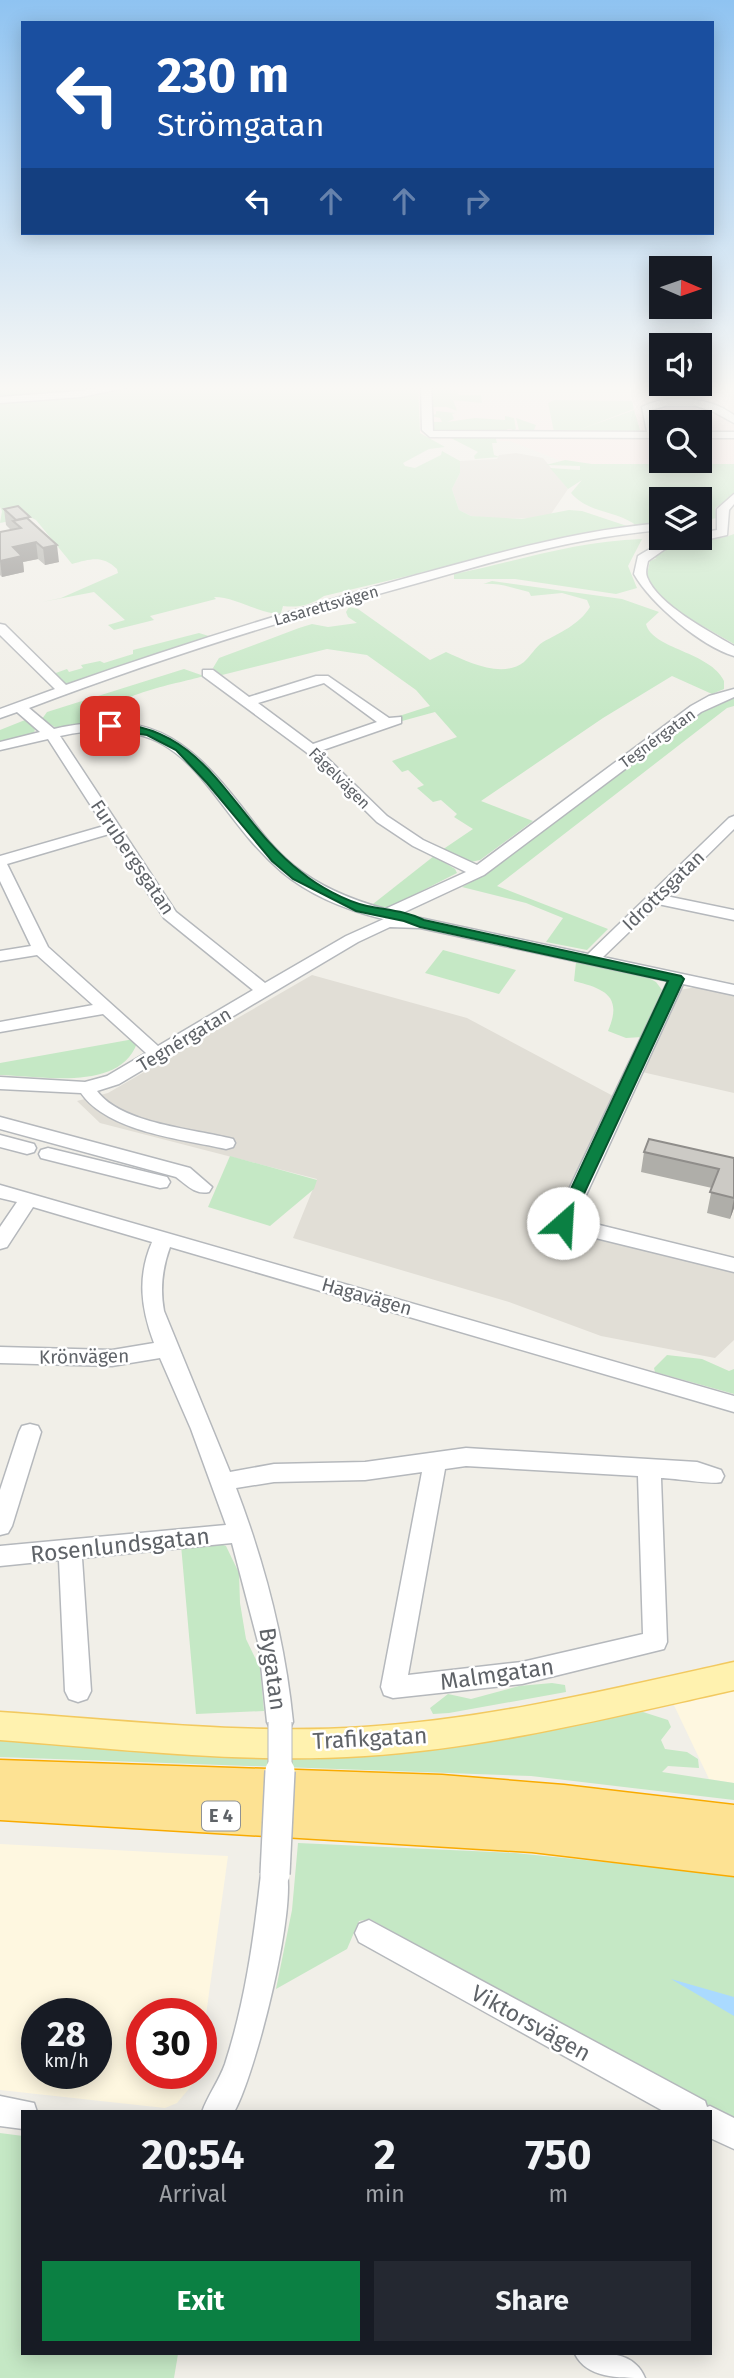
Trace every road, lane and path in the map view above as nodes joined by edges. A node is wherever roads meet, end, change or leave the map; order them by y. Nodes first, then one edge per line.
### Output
1 (734, 497) edge
2 (729, 524) edge
3 (649, 529) edge
4 (712, 535) edge
5 (650, 550) edge
6 (0, 620) edge
7 (734, 652) edge
8 (208, 673) dead end
9 (65, 691) junction
10 (734, 694) edge
11 (247, 702) junction
12 (19, 707) junction
13 (0, 715) edge
14 (52, 735) junction
15 (0, 746) edge
16 (312, 749) junction
17 (734, 821) edge
18 (113, 828) junction
19 (712, 843) junction
20 (734, 847) edge
21 (0, 863) edge
22 (478, 872) junction
23 (654, 898) junction
24 (734, 915) edge
25 (391, 916) junction
26 (41, 948) junction
27 (0, 956) edge
28 (592, 959) junction
29 (677, 979) junction
30 (734, 990) edge
31 (264, 991) junction
32 (107, 1008) junction
33 (0, 1027) edge
34 (158, 1054) junction
35 (0, 1083) edge
36 (86, 1088) junction
37 (0, 1123) edge
38 (0, 1141) edge
39 (226, 1143) dead end
40 (27, 1149) dead end
41 (48, 1154) dead end
42 (160, 1182) dead end
43 (202, 1187) dead end
44 (0, 1191) edge
45 (29, 1199) junction
46 (164, 1238) junction
47 (0, 1242) edge
48 (734, 1265) edge
49 (167, 1349) junction
50 (0, 1355) edge
51 (734, 1404) edge
52 (30, 1432) dead end
53 (435, 1460) junction
54 (649, 1468) junction
55 (713, 1476) dead end
56 (222, 1482) junction
57 (0, 1527) edge
58 (240, 1533) junction
59 (70, 1550) junction
60 (0, 1556) edge
61 (734, 1676) edge
62 (78, 1691) dead end
63 (0, 1726) edge
64 (0, 1777) edge
65 (0, 1803) edge
66 (734, 1823) edge
67 (734, 1858) edge
68 (275, 1874) joint
69 (369, 1933) dead end
70 (219, 2110) edge
71 (690, 2110) edge
72 (0, 2111) edge
73 (21, 2114) edge
74 (712, 2123) edge
75 (734, 2134) edge
76 (594, 2355) edge
77 (629, 2378) edge

1 - 2 street
2 - 4 street
3 - 9 street, Lasarettsvägen
5 - 7 street
6 - 9 street
8 - 11 street, Fågelvägen
9 - 12 street, Lasarettsvägen
10 - 22 street, Tegnérgatan
11 - 16 street, Fågelvägen
11 - 16 street
12 - 13 street, Lasarettsvägen
12 - 14 street, Furubergsgatan
14 - 15 street
14 - 18 street, Furubergsgatan
14 - 25 street
16 - 22 street, Fågelvägen
17 - 19 street, Idrottsgatan
18 - 21 street
18 - 31 street, Furubergsgatan
19 - 20 street
19 - 23 street, Idrottsgatan
21 - 26 street
22 - 25 street, Tegnérgatan
23 - 24 street
23 - 28 street, Idrottsgatan
25 - 28 street
25 - 31 street, Tegnérgatan
26 - 27 street
26 - 32 street
28 - 29 street
29 - 30 street
29 - 48 street
31 - 34 street, Tegnérgatan
32 - 33 street
32 - 34 street
34 - 36 street, Tegnérgatan
35 - 36 street, Tegnérgatan
36 - 39 street
37 - 43 street
38 - 40 street
41 - 42 street
44 - 45 street, Hagavägen
45 - 46 street, Hagavägen
45 - 47 street
46 - 49 street, Bygatan
46 - 51 street, Hagavägen
49 - 50 street, Krönvägen
49 - 56 street, Bygatan
52 - 57 street
53 - 54 street
53 - 54 street, Malmgatan
53 - 56 street
54 - 55 street
56 - 58 street, Bygatan
58 - 59 street, Rosenlundsgatan
58 - 68 street, Bygatan, bridge
59 - 60 street, Rosenlundsgatan
59 - 62 street
61 - 63 main road, Trafikgatan
64 - 66 highway, E 4
65 - 67 highway, E 4
68 - 70 street, Bygatan
69 - 71 street, Viktorsvägen
72 - 73 street
74 - 75 street
76 - 77 street

